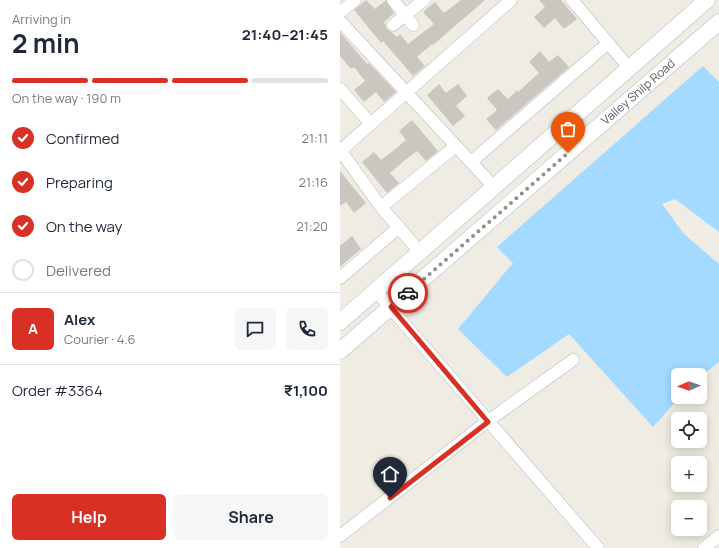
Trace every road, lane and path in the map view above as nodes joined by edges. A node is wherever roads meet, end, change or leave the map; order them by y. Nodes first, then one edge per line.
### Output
1 (355, 0) edge
2 (393, 0) edge
3 (424, 0) edge
4 (511, 0) edge
5 (572, 0) edge
6 (707, 0) edge
7 (340, 12) edge
8 (409, 20) junction
9 (340, 21) edge
10 (719, 22) edge
11 (393, 24) dead end
12 (608, 43) junction
13 (630, 69) junction
14 (340, 89) edge
15 (406, 92) junction
16 (370, 123) junction
17 (456, 146) junction
18 (340, 150) edge
19 (530, 155) junction
20 (471, 162) junction
21 (545, 173) junction
22 (494, 187) junction
23 (381, 207) junction
24 (399, 227) junction
25 (420, 252) junction
26 (340, 278) edge
27 (376, 290) junction
28 (391, 307) junction
29 (340, 322) edge
30 (340, 351) edge
31 (573, 360) dead end
32 (488, 422) junction
33 (340, 536) edge
34 (719, 536) edge
35 (598, 548) edge
36 (704, 548) edge

1 - 7 street
2 - 8 street
3 - 8 street
4 - 15 street
5 - 12 street
6 - 13 street, Valley Shilp Road
8 - 11 street
9 - 15 street
10 - 21 street, Valley Shilp Road
12 - 13 street
12 - 20 street
13 - 19 street, Valley Shilp Road
14 - 16 street
15 - 16 street
15 - 17 street
16 - 18 street
17 - 20 street
17 - 23 street
18 - 23 street
19 - 21 street
19 - 22 street, Valley Shilp Road
20 - 22 street
21 - 28 street, Valley Shilp Road
22 - 25 street, Valley Shilp Road
23 - 24 street
24 - 25 street
24 - 26 street
25 - 27 street, Valley Shilp Road
27 - 28 street
27 - 29 street, Valley Shilp Road
28 - 30 street, Valley Shilp Road
28 - 32 street
31 - 32 street
32 - 33 street
32 - 35 street
34 - 36 street

